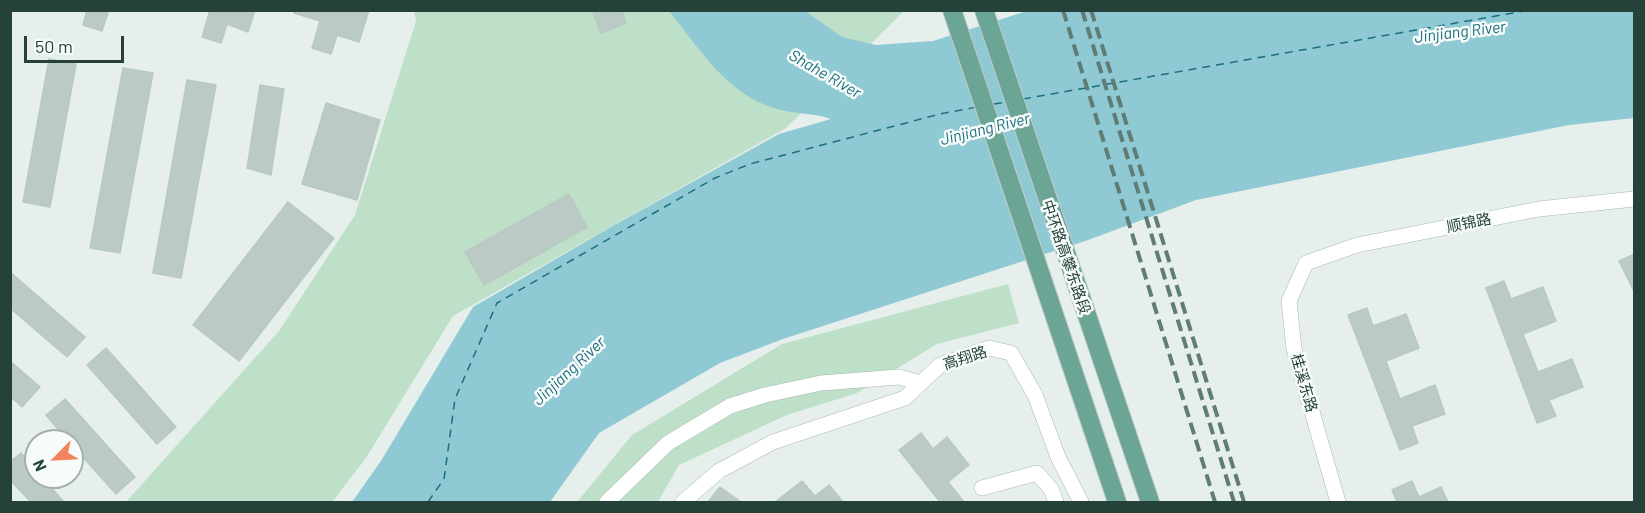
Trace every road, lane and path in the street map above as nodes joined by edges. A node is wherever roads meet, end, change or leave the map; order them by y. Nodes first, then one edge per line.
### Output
1 (952, 10) edge
2 (984, 10) edge
3 (1635, 199) edge
4 (1306, 263) joint
5 (921, 383) junction
6 (982, 488) dead end
7 (608, 502) edge
8 (683, 502) edge
9 (1056, 502) edge
10 (1081, 502) edge
11 (1117, 502) edge
12 (1150, 502) edge
13 (1338, 502) edge

1 - 11 main road, 中环路高攀东路段
2 - 12 main road, 中环路高攀东路段
3 - 4 street, 顺锦路
4 - 13 street, 桂溪东路
5 - 7 street
5 - 8 street, 高翔路
5 - 10 street, 高翔路
6 - 9 street

